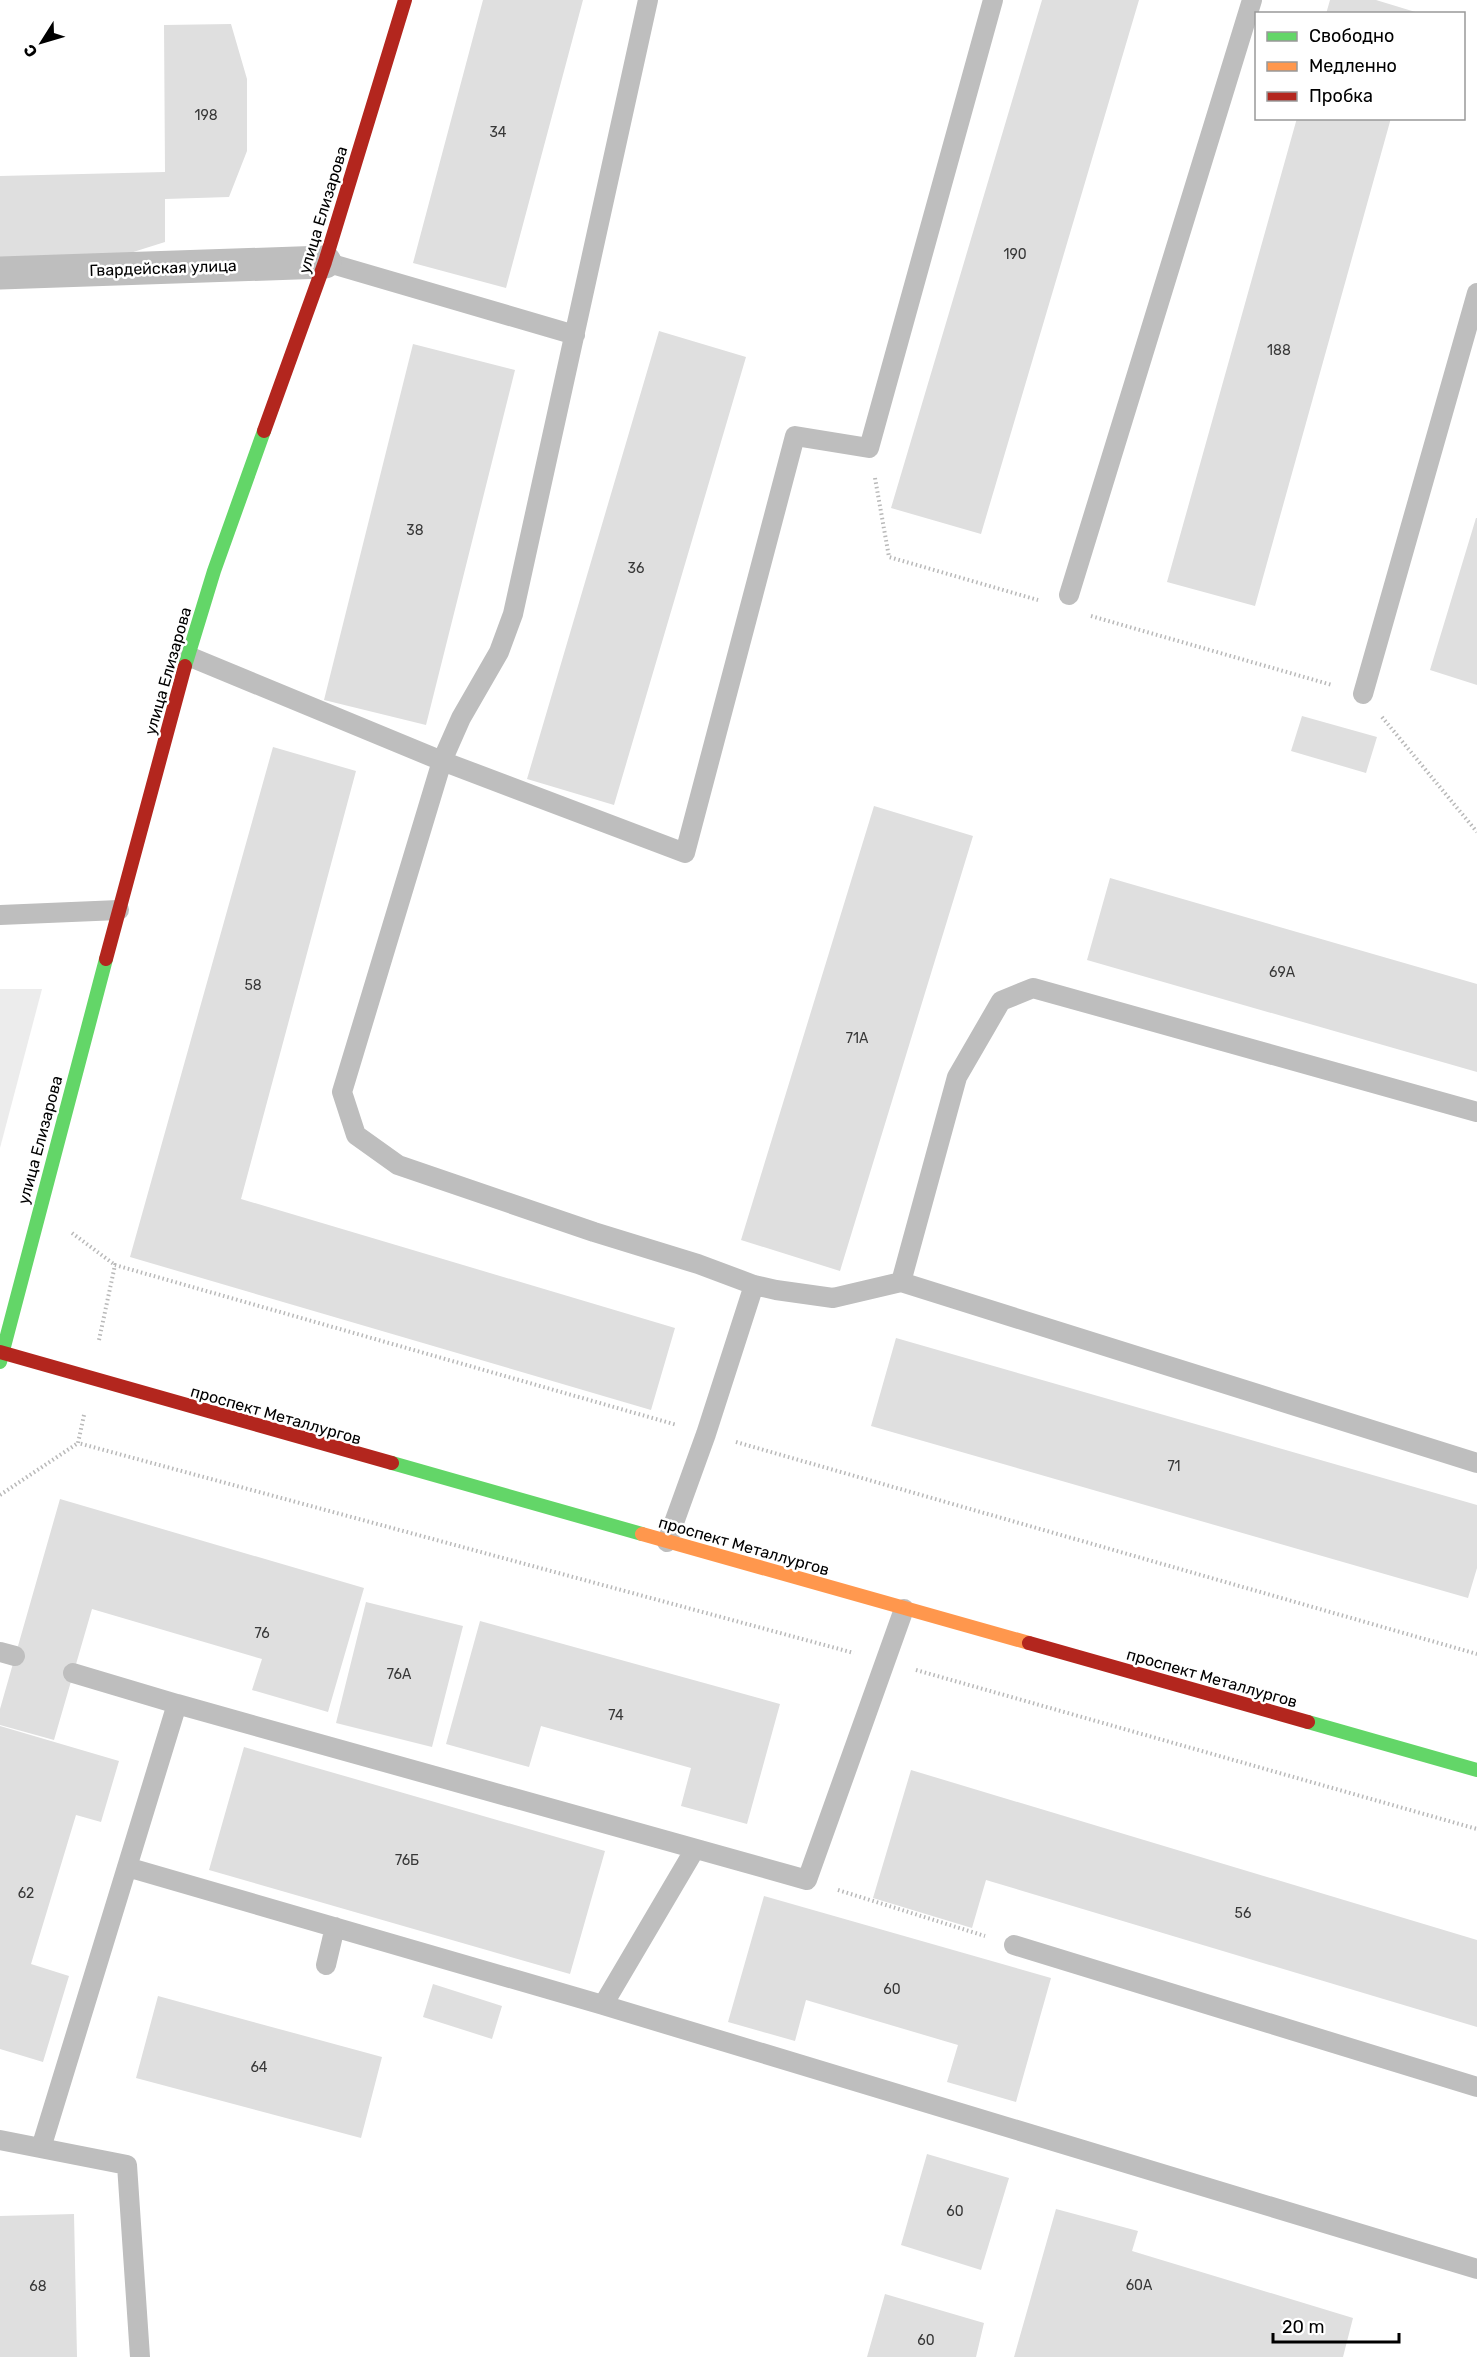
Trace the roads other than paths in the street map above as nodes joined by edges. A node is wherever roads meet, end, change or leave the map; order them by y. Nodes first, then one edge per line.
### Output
1 (405, 0) edge
2 (648, 0) edge
3 (993, 0) edge
4 (1252, 0) edge
5 (326, 262) junction
6 (0, 273) edge
7 (1477, 292) edge
8 (575, 335) junction
9 (1069, 595) dead end
10 (188, 656) junction
11 (1363, 694) road end
12 (442, 761) junction
13 (119, 910) junction
14 (0, 915) edge
15 (1477, 1112) edge
16 (901, 1282) junction
17 (754, 1285) junction
18 (0, 1356) edge
19 (1477, 1463) edge
20 (667, 1542) junction
21 (904, 1609) junction
22 (73, 1673) dead end
23 (177, 1704) junction
24 (1477, 1770) edge
25 (695, 1849) junction
26 (127, 1867) junction
27 (336, 1927) junction
28 (1014, 1945) road end
29 (326, 1965) dead end
30 (603, 2005) junction
31 (1477, 2087) edge
32 (0, 2140) edge
33 (41, 2148) junction
34 (1477, 2269) edge
35 (140, 2357) edge

1 - 5 street, улица Елизарова
2 - 8 lane
3 - 12 lane
4 - 9 lane
5 - 6 street, Гвардейская улица
5 - 8 lane
5 - 10 street, улица Елизарова
7 - 11 lane
8 - 12 lane
10 - 12 lane
10 - 13 street, улица Елизарова
12 - 17 lane
13 - 14 lane
13 - 18 street, улица Елизарова
15 - 16 lane
16 - 17 lane
16 - 19 lane
17 - 20 lane
18 - 20 street, проспект Металлургов
20 - 21 street, проспект Металлургов
21 - 24 street, проспект Металлургов
21 - 25 lane
22 - 23 lane
23 - 25 lane
23 - 26 lane
25 - 30 lane
26 - 27 lane
26 - 33 lane
27 - 29 lane
27 - 30 lane
28 - 31 lane
30 - 34 lane
32 - 33 lane
33 - 35 lane

